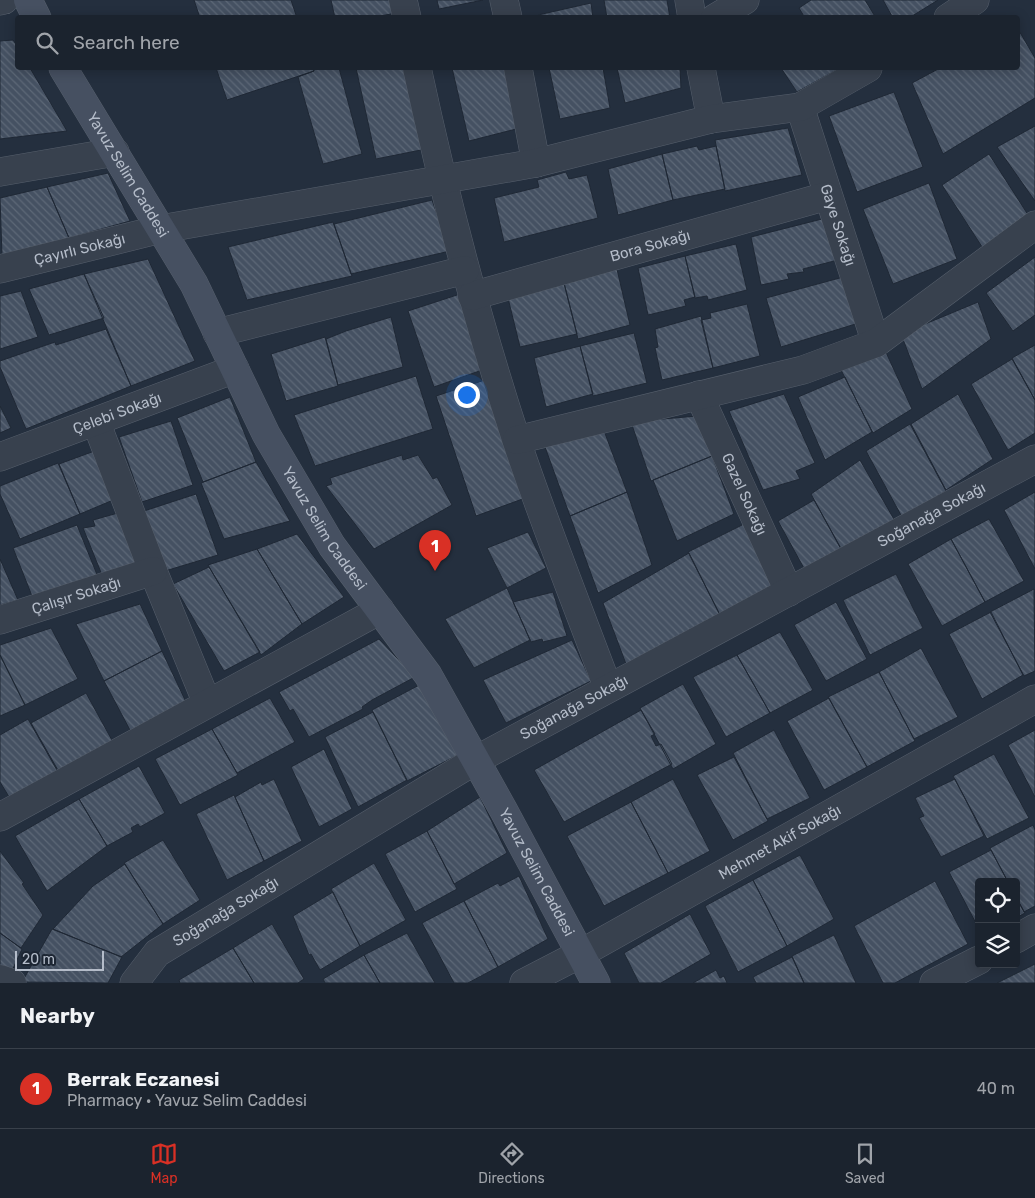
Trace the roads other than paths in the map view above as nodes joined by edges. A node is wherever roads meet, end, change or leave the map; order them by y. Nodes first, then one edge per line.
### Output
1 (0, 0) edge
2 (4, 0) edge
3 (28, 0) edge
4 (403, 0) edge
5 (504, 0) edge
6 (689, 0) edge
7 (745, 0) edge
8 (975, 0) edge
9 (36, 15) edge
10 (406, 15) edge
11 (507, 15) edge
12 (692, 15) edge
13 (720, 15) edge
14 (952, 15) edge
15 (64, 70) edge
16 (417, 70) edge
17 (518, 70) edge
18 (701, 70) edge
19 (865, 70) edge
20 (800, 107) junction
21 (711, 119) junction
22 (115, 152) junction
23 (536, 163) junction
24 (0, 172) edge
25 (441, 180) junction
26 (828, 196) junction
27 (1035, 225) edge
28 (161, 229) junction
29 (0, 269) edge
30 (465, 270) junction
31 (472, 296) junction
32 (217, 333) junction
33 (876, 343) junction
34 (235, 369) junction
35 (699, 395) junction
36 (96, 422) junction
37 (516, 440) junction
38 (0, 458) edge
39 (1035, 459) edge
40 (153, 571) junction
41 (789, 592) junction
42 (380, 610) junction
43 (0, 620) edge
44 (608, 688) junction
45 (1035, 699) edge
46 (207, 703) junction
47 (476, 760) junction
48 (0, 816) edge
49 (1035, 928) edge
50 (1020, 937) edge
51 (580, 954) junction
52 (975, 962) edge
53 (0, 979) edge
54 (12, 983) edge
55 (134, 983) edge
56 (524, 983) edge
57 (596, 983) edge
58 (934, 983) edge

1 - 2 street
3 - 9 street
4 - 10 street
5 - 11 street
6 - 12 street
7 - 13 street
8 - 14 street
15 - 22 street, Yavuz Selim Caddesi
16 - 25 street
17 - 23 street
18 - 21 street
19 - 20 street
20 - 21 street, Çayırlı Sokağı
20 - 26 street, Gaye Sokağı
21 - 23 street, Çayırlı Sokağı
22 - 24 street
22 - 28 street, Yavuz Selim Caddesi
23 - 25 street, Çayırlı Sokağı
25 - 28 street, Çayırlı Sokağı
25 - 30 street
26 - 31 street, Bora Sokağı
26 - 33 street, Gaye Sokağı
27 - 33 street
28 - 29 street, Çayırlı Sokağı
28 - 32 street, Yavuz Selim Caddesi
30 - 31 street
30 - 32 street
31 - 37 street
32 - 34 street, Yavuz Selim Caddesi
33 - 35 street
34 - 36 street, Çelebi Sokağı
34 - 42 street, Yavuz Selim Caddesi
35 - 37 street
35 - 41 street, Gazel Sokağı
36 - 38 street, Çelebi Sokağı
36 - 40 street
37 - 44 street
39 - 41 street, Soğanağa Sokağı
40 - 43 street, Çalışır Sokağı
40 - 46 street
41 - 44 street, Soğanağa Sokağı
42 - 46 street
42 - 47 street, Yavuz Selim Caddesi
44 - 47 street, Soğanağa Sokağı
45 - 51 street, Mehmet Akif Sokağı
46 - 48 street
47 - 51 street, Yavuz Selim Caddesi
47 - 55 street, Soğanağa Sokağı
49 - 50 street
51 - 56 street, Mehmet Akif Sokağı
51 - 57 street, Yavuz Selim Caddesi
52 - 58 street
53 - 54 street

